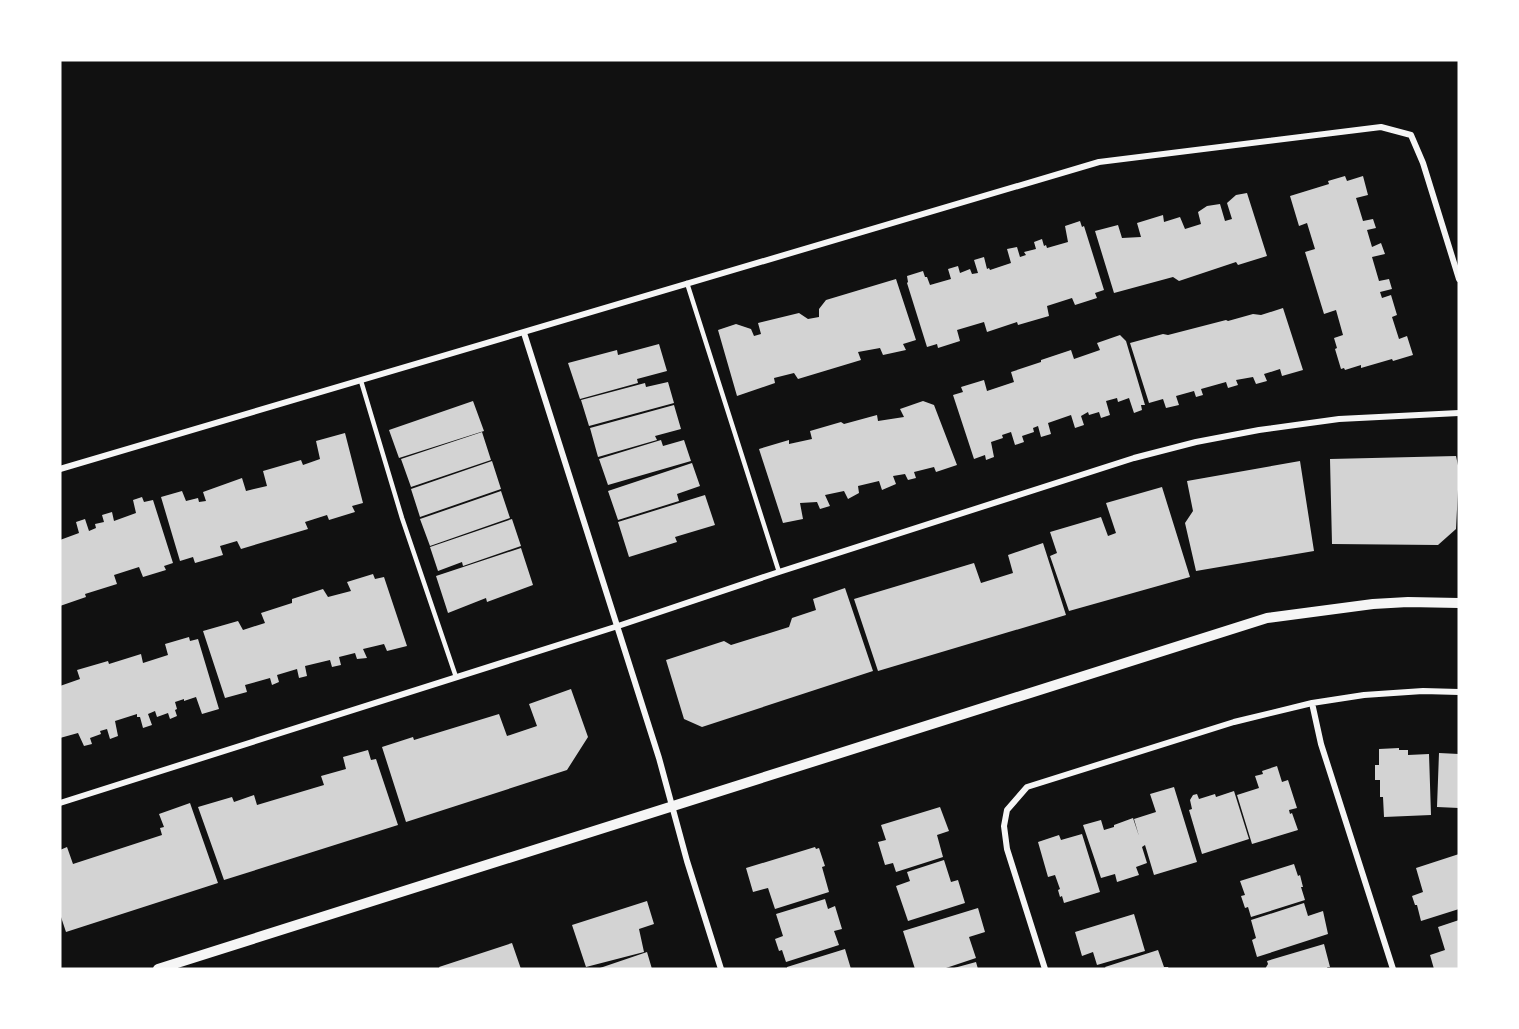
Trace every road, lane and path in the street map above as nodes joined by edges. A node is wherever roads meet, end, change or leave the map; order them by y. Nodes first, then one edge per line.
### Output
1 (1459, 279) edge
2 (687, 283) junction
3 (524, 333) junction
4 (361, 381) junction
5 (1459, 413) edge
6 (60, 470) edge
7 (779, 572) junction
8 (1459, 603) edge
9 (618, 626) junction
10 (456, 677) junction
11 (1459, 692) edge
12 (1312, 703) junction
13 (60, 803) edge
14 (671, 806) junction
15 (158, 969) edge
16 (721, 969) edge
17 (1045, 969) edge
18 (1393, 969) edge

1 - 2 street
2 - 3 street
2 - 7 lane
3 - 4 street
3 - 9 street
4 - 6 street
4 - 10 lane
5 - 7 street
7 - 9 street
8 - 14 street
9 - 10 street
9 - 14 street
10 - 13 street
11 - 12 street
12 - 17 street
12 - 18 street
14 - 15 street
14 - 16 street

